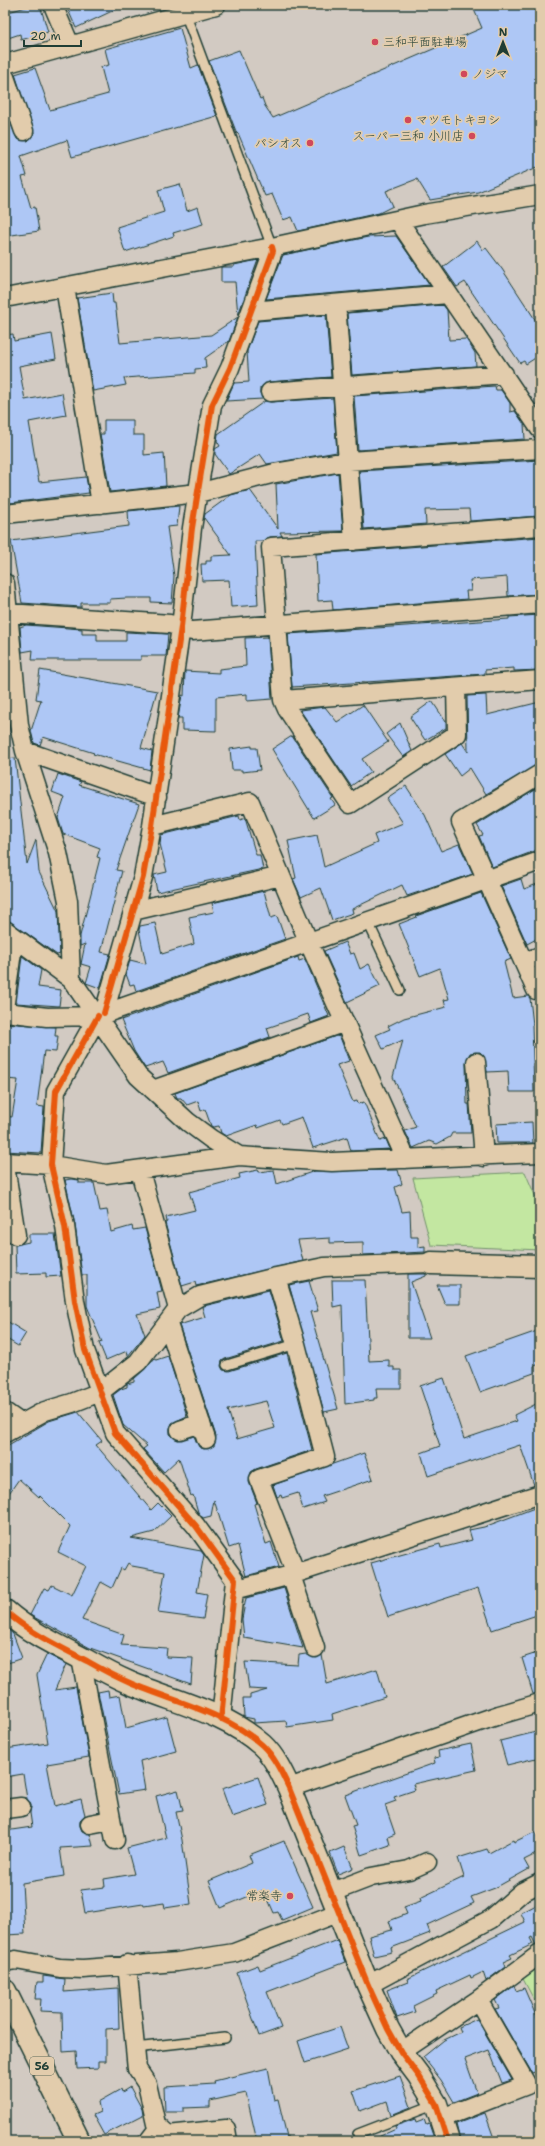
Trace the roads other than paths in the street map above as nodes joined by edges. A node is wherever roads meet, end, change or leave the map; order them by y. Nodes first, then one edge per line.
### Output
1 (53, 5) edge
2 (216, 5) edge
3 (186, 13) junction
4 (70, 45) junction
5 (5, 64) edge
6 (5, 77) edge
7 (24, 131) dead end
8 (540, 195) edge
9 (398, 220) junction
10 (272, 247) junction
11 (65, 287) junction
12 (448, 294) junction
13 (5, 298) edge
14 (336, 304) junction
15 (251, 311) junction
16 (504, 374) junction
17 (342, 387) junction
18 (270, 392) dead end
19 (540, 429) edge
20 (540, 449) edge
21 (348, 461) junction
22 (198, 493) junction
23 (101, 504) junction
24 (5, 514) edge
25 (540, 526) edge
26 (354, 540) junction
27 (5, 583) edge
28 (540, 604) edge
29 (8, 613) junction
30 (276, 624) junction
31 (181, 628) junction
32 (540, 680) edge
33 (456, 687) junction
34 (10, 691) edge
35 (283, 700) junction
36 (25, 751) junction
37 (540, 774) edge
38 (157, 797) junction
39 (152, 826) junction
40 (540, 862) edge
41 (281, 876) junction
42 (486, 880) junction
43 (133, 911) junction
44 (368, 922) junction
45 (9, 934) edge
46 (309, 942) junction
47 (532, 959) edge
48 (71, 979) junction
49 (400, 990) dead end
50 (536, 990) dead end
51 (5, 1002) edge
52 (5, 1012) edge
53 (101, 1015) junction
54 (345, 1022) junction
55 (476, 1062) dead end
56 (154, 1090) junction
57 (540, 1153) edge
58 (239, 1156) junction
59 (484, 1157) junction
60 (406, 1159) junction
61 (5, 1162) edge
62 (51, 1164) junction
63 (5, 1166) edge
64 (140, 1171) junction
65 (16, 1235) dead end
66 (430, 1263) joint
67 (540, 1266) edge
68 (276, 1277) junction
69 (173, 1316) junction
70 (296, 1344) junction
71 (227, 1365) dead end
72 (100, 1392) junction
73 (5, 1412) edge
74 (22, 1424) junction
75 (180, 1430) dead end
76 (5, 1434) edge
77 (540, 1494) edge
78 (293, 1575) junction
79 (234, 1590) junction
80 (5, 1611) edge
81 (315, 1648) dead end
82 (81, 1658) junction
83 (540, 1703) edge
84 (221, 1718) junction
85 (289, 1788) junction
86 (111, 1820) junction
87 (90, 1824) dead end
88 (115, 1840) dead end
89 (427, 1862) dead end
90 (540, 1883) edge
91 (332, 1892) junction
92 (340, 1912) junction
93 (540, 1954) edge
94 (5, 1962) edge
95 (127, 1964) junction
96 (368, 1984) junction
97 (5, 1990) edge
98 (478, 2000) junction
99 (225, 2038) dead end
100 (135, 2048) junction
101 (401, 2052) junction
102 (439, 2111) junction
103 (156, 2124) junction
104 (358, 2134) dead end
105 (79, 2141) edge
106 (143, 2141) edge
107 (228, 2141) edge
108 (448, 2141) edge

1 - 4 street
2 - 3 street
3 - 4 street
3 - 10 lane
4 - 5 street
6 - 7 street
8 - 9 street
9 - 10 street
9 - 12 street
10 - 11 street
10 - 15 street
11 - 13 street
11 - 23 street
12 - 14 street
12 - 16 street
14 - 15 street
14 - 17 street
15 - 22 street
16 - 17 street
16 - 19 street
17 - 18 street
17 - 21 street
20 - 21 street
21 - 22 street
21 - 26 street
22 - 23 street
22 - 31 street
23 - 24 street
25 - 26 street
26 - 30 street
27 - 29 street
28 - 30 street
29 - 31 street
29 - 34 street
30 - 31 street
30 - 35 street
31 - 38 street
32 - 33 street
33 - 35 street
33 - 35 street
34 - 36 street
36 - 38 street
36 - 48 street
37 - 42 street
38 - 39 street
39 - 41 street
39 - 43 street
40 - 42 street
41 - 43 street
41 - 46 street
42 - 44 street
42 - 47 street
43 - 53 street
44 - 46 street
44 - 49 lane
45 - 48 street
45 - 51 street
46 - 53 street
46 - 54 street
47 - 50 street
48 - 53 street
52 - 53 street
53 - 56 street
53 - 62 street
54 - 56 street
54 - 60 street
55 - 59 street
56 - 58 street
57 - 59 street
58 - 60 street
58 - 64 street
59 - 60 street
61 - 62 street
62 - 64 street
62 - 72 street
63 - 65 street
64 - 69 street
66 - 67 street
66 - 68 street
68 - 69 street
68 - 70 street
69 - 72 street
69 - 75 street
70 - 71 lane
70 - 78 street
72 - 74 street
72 - 79 street
73 - 74 street
74 - 76 street
77 - 78 street
78 - 79 street
78 - 81 street
79 - 84 street
80 - 82 street
82 - 84 street
82 - 86 street
83 - 85 street
84 - 85 street
85 - 91 street
86 - 87 street
86 - 88 street
89 - 91 street
90 - 96 street
91 - 92 street
92 - 95 street
92 - 96 street
93 - 98 street
94 - 95 street
95 - 100 street
96 - 101 street
97 - 105 street, 56
98 - 101 street
98 - 102 street
99 - 100 lane
100 - 103 street
101 - 102 street
102 - 104 lane
102 - 108 street
103 - 106 lane
103 - 107 street

